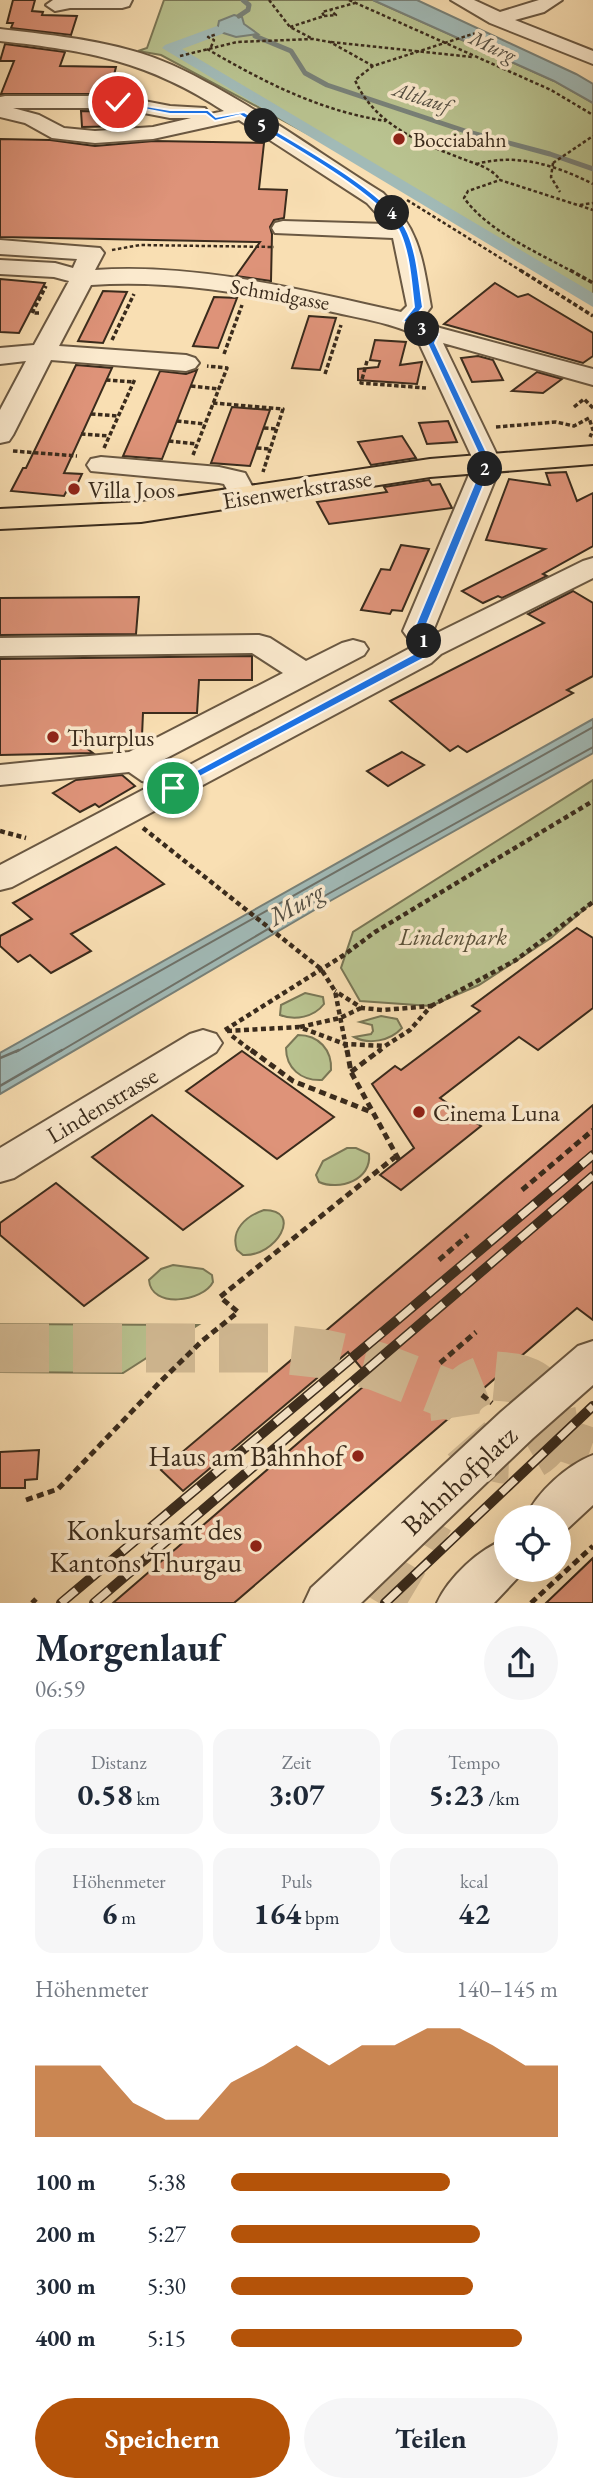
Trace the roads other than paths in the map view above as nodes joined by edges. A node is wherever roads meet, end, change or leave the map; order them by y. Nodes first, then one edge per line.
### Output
1 (123, 0) edge
2 (460, 0) edge
3 (553, 0) edge
4 (47, 3) edge
5 (491, 24) junction
6 (26, 31) junction
7 (0, 35) edge
8 (593, 58) edge
9 (124, 70) dead end
10 (0, 102) edge
11 (0, 111) edge
12 (242, 113) junction
13 (211, 116) junction
14 (404, 231) junction
15 (281, 237) road end
16 (0, 247) edge
17 (0, 267) edge
18 (83, 278) junction
19 (407, 321) junction
20 (434, 334) junction
21 (43, 352) junction
22 (0, 356) edge
23 (188, 374) road end
24 (593, 377) edge
25 (0, 435) edge
26 (592, 446) edge
27 (486, 448) junction
28 (100, 462) road end
29 (242, 493) junction
30 (0, 519) edge
31 (593, 567) edge
32 (0, 647) edge
33 (430, 648) junction
34 (353, 649) dead end
35 (305, 674) junction
36 (136, 761) junction
37 (0, 775) edge
38 (173, 788) junction
39 (0, 879) edge
40 (216, 1036) road end
41 (0, 1167) edge
42 (593, 1359) edge
43 (593, 1475) edge
44 (562, 1505) edge
45 (494, 1571) edge
46 (328, 1603) edge
47 (461, 1603) edge

1 - 4 street
2 - 5 street
3 - 5 street
4 - 6 street
5 - 8 street
6 - 7 street
6 - 12 street
9 - 13 street
10 - 13 street
11 - 13 street
12 - 13 street
12 - 14 street
14 - 15 street
14 - 19 street
16 - 18 street
17 - 18 street, Schmidgasse
18 - 19 street, Schmidgasse
18 - 21 street
19 - 20 street, Schmidgasse
20 - 24 street, Schmidgasse
20 - 27 street
21 - 22 street
21 - 23 street
21 - 25 street
26 - 27 main road, Eisenwerkstrasse
27 - 29 main road, Eisenwerkstrasse
27 - 33 street
28 - 29 street
29 - 30 main road, Eisenwerkstrasse
31 - 33 street
32 - 35 street
33 - 38 street
34 - 35 street
35 - 36 street
36 - 37 street
36 - 38 street
38 - 39 street
40 - 41 street, Lindenstrasse
42 - 46 street, Bahnhofplatz
43 - 44 street
45 - 47 street

